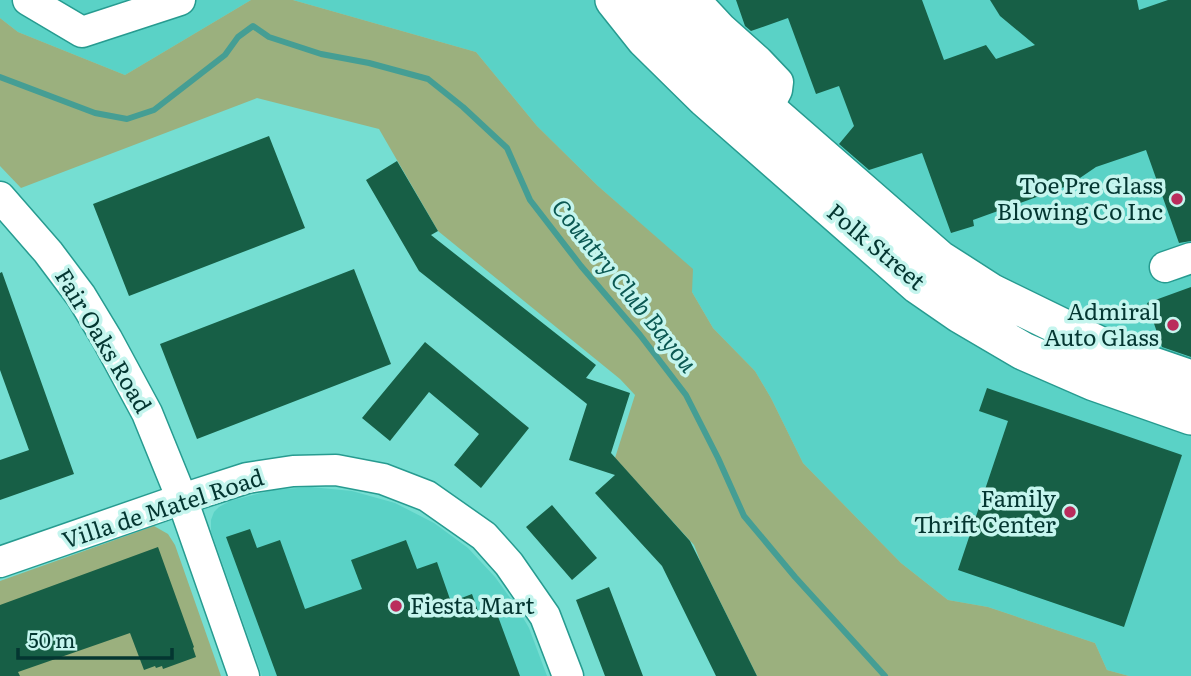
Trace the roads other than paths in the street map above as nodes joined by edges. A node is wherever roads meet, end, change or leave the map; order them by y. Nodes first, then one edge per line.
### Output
1 (28, 0) edge
2 (180, 0) edge
3 (614, 0) edge
4 (657, 0) edge
5 (695, 14) edge
6 (0, 197) edge
7 (1083, 337) junction
8 (1072, 372) junction
9 (1191, 379) edge
10 (1191, 416) edge
11 (182, 499) junction
12 (0, 562) edge
13 (244, 676) edge
14 (568, 676) edge

1 - 2 street
3 - 8 main road, Polk Street
4 - 5 main road, Polk Street
5 - 7 main road, Polk Street
6 - 11 street, Fair Oaks Road
7 - 8 main road
7 - 9 main road, Polk Street
8 - 10 main road, Polk Street
11 - 12 street, Villa de Matel Road
11 - 13 street, Fair Oaks Road
11 - 14 street, Villa de Matel Road

